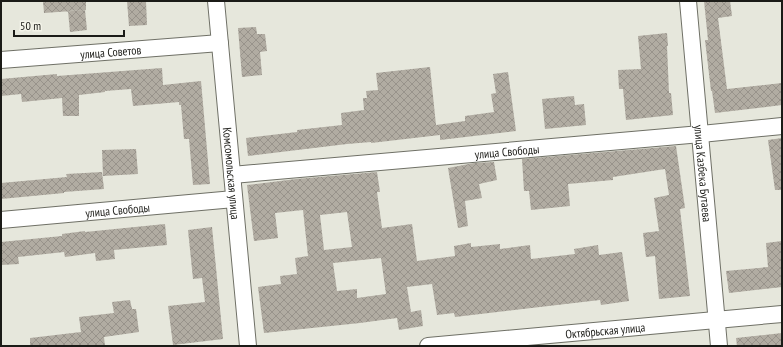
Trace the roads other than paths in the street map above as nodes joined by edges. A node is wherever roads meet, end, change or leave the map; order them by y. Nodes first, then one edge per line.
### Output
1 (216, 1) edge
2 (688, 1) edge
3 (220, 43) junction
4 (1, 60) edge
5 (782, 126) edge
6 (700, 134) junction
7 (232, 175) junction
8 (234, 199) junction
9 (1, 220) edge
10 (782, 314) edge
11 (717, 319) junction
12 (248, 346) edge
13 (428, 346) edge
14 (719, 346) edge

1 - 3 street, Комсомольская улица
2 - 6 street, улица Казбека Бутаева
3 - 4 street, улица Советов
3 - 7 street, Комсомольская улица
5 - 6 street, улица Свободы
6 - 7 street, улица Свободы
6 - 11 street, улица Казбека Бутаева
7 - 8 street, Комсомольская улица
8 - 9 street, улица Свободы
8 - 12 street, Комсомольская улица
10 - 11 street, Октябрьская улица
11 - 13 street, Октябрьская улица
11 - 14 street, улица Казбека Бутаева

